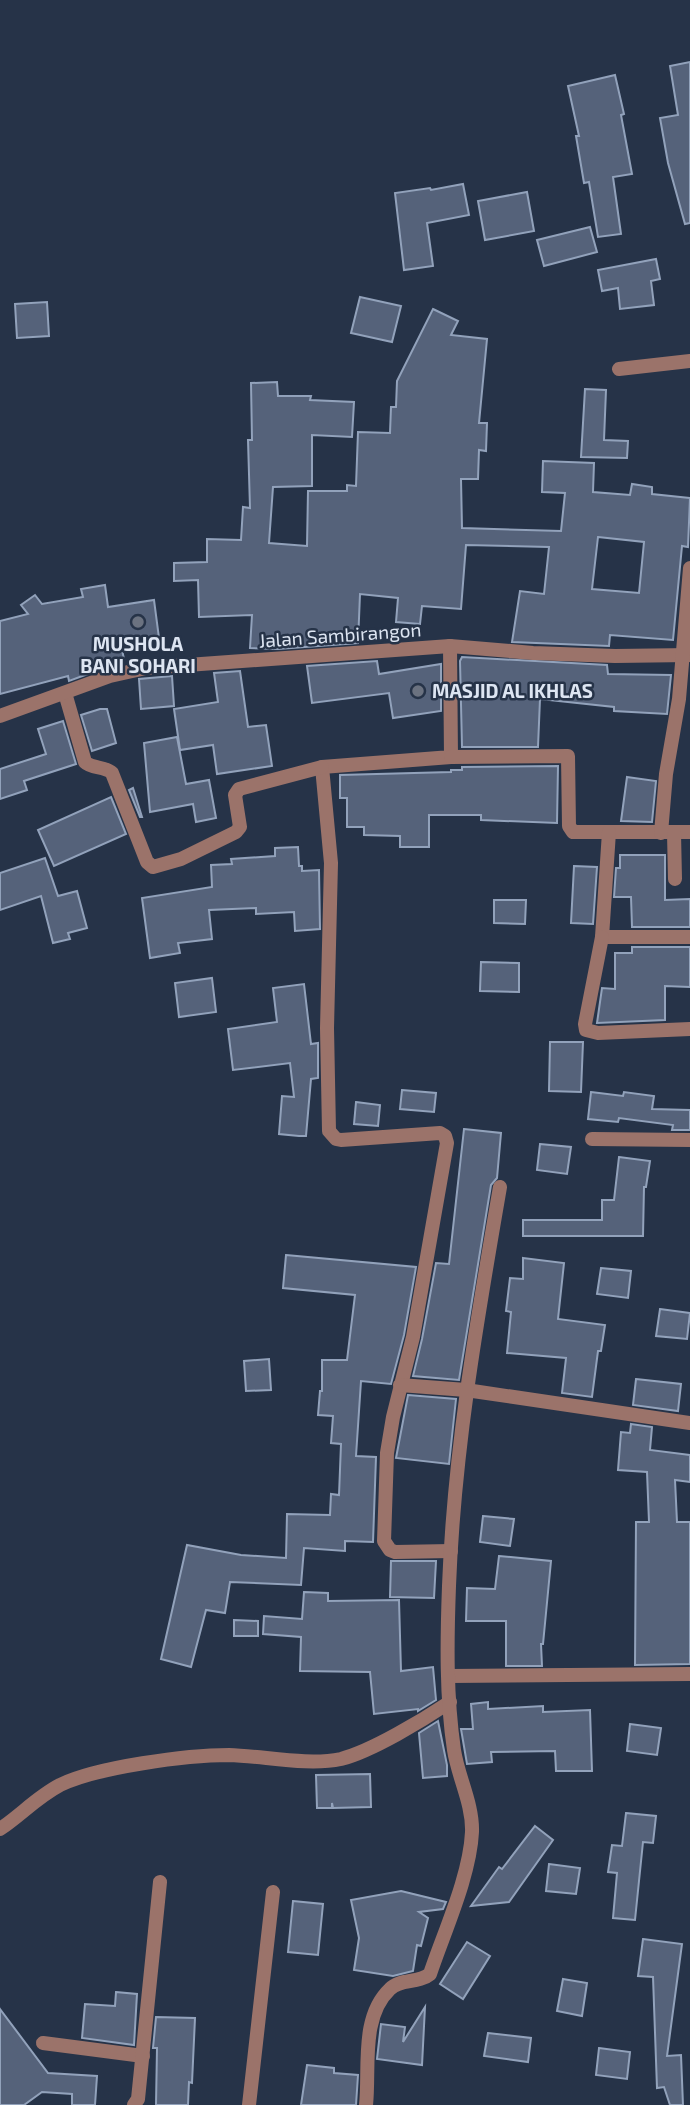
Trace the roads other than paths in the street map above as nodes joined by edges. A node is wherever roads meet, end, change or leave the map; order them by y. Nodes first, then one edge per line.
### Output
1 (690, 361) edge
2 (619, 369) dead end
3 (690, 568) edge
4 (450, 646) junction
5 (686, 655) edge
6 (65, 693) junction
7 (0, 716) edge
8 (451, 757) junction
9 (322, 767) junction
10 (609, 832) junction
11 (690, 832) edge
12 (668, 833) junction
13 (675, 878) dead end
14 (601, 937) junction
15 (690, 937) edge
16 (690, 1029) edge
17 (592, 1139) dead end
18 (690, 1140) edge
19 (500, 1187) dead end
20 (400, 1385) junction
21 (466, 1390) junction
22 (690, 1423) edge
23 (451, 1550) junction
24 (690, 1674) edge
25 (450, 1676) junction
26 (450, 1702) junction
27 (0, 1829) edge
28 (160, 1882) dead end
29 (273, 1892) dead end
30 (43, 2043) dead end
31 (143, 2056) junction
32 (134, 2105) edge
33 (250, 2105) edge
34 (366, 2105) edge

1 - 2 street
3 - 5 street
4 - 5 street, Jalan Sambirangon
4 - 6 street, Jalan Sambirangon
4 - 8 street
5 - 12 street
6 - 7 street, Jalan Sambirangon
6 - 9 street
8 - 9 street
8 - 10 street
9 - 20 street
10 - 12 street
10 - 14 street
11 - 12 street
12 - 13 street
14 - 15 street
14 - 16 street
17 - 18 street
19 - 21 street
20 - 21 street
20 - 23 street
21 - 22 street
21 - 23 street
23 - 25 street
24 - 25 street
25 - 26 street
26 - 27 street
26 - 34 street
28 - 31 street
29 - 33 street
30 - 31 street
31 - 32 street

